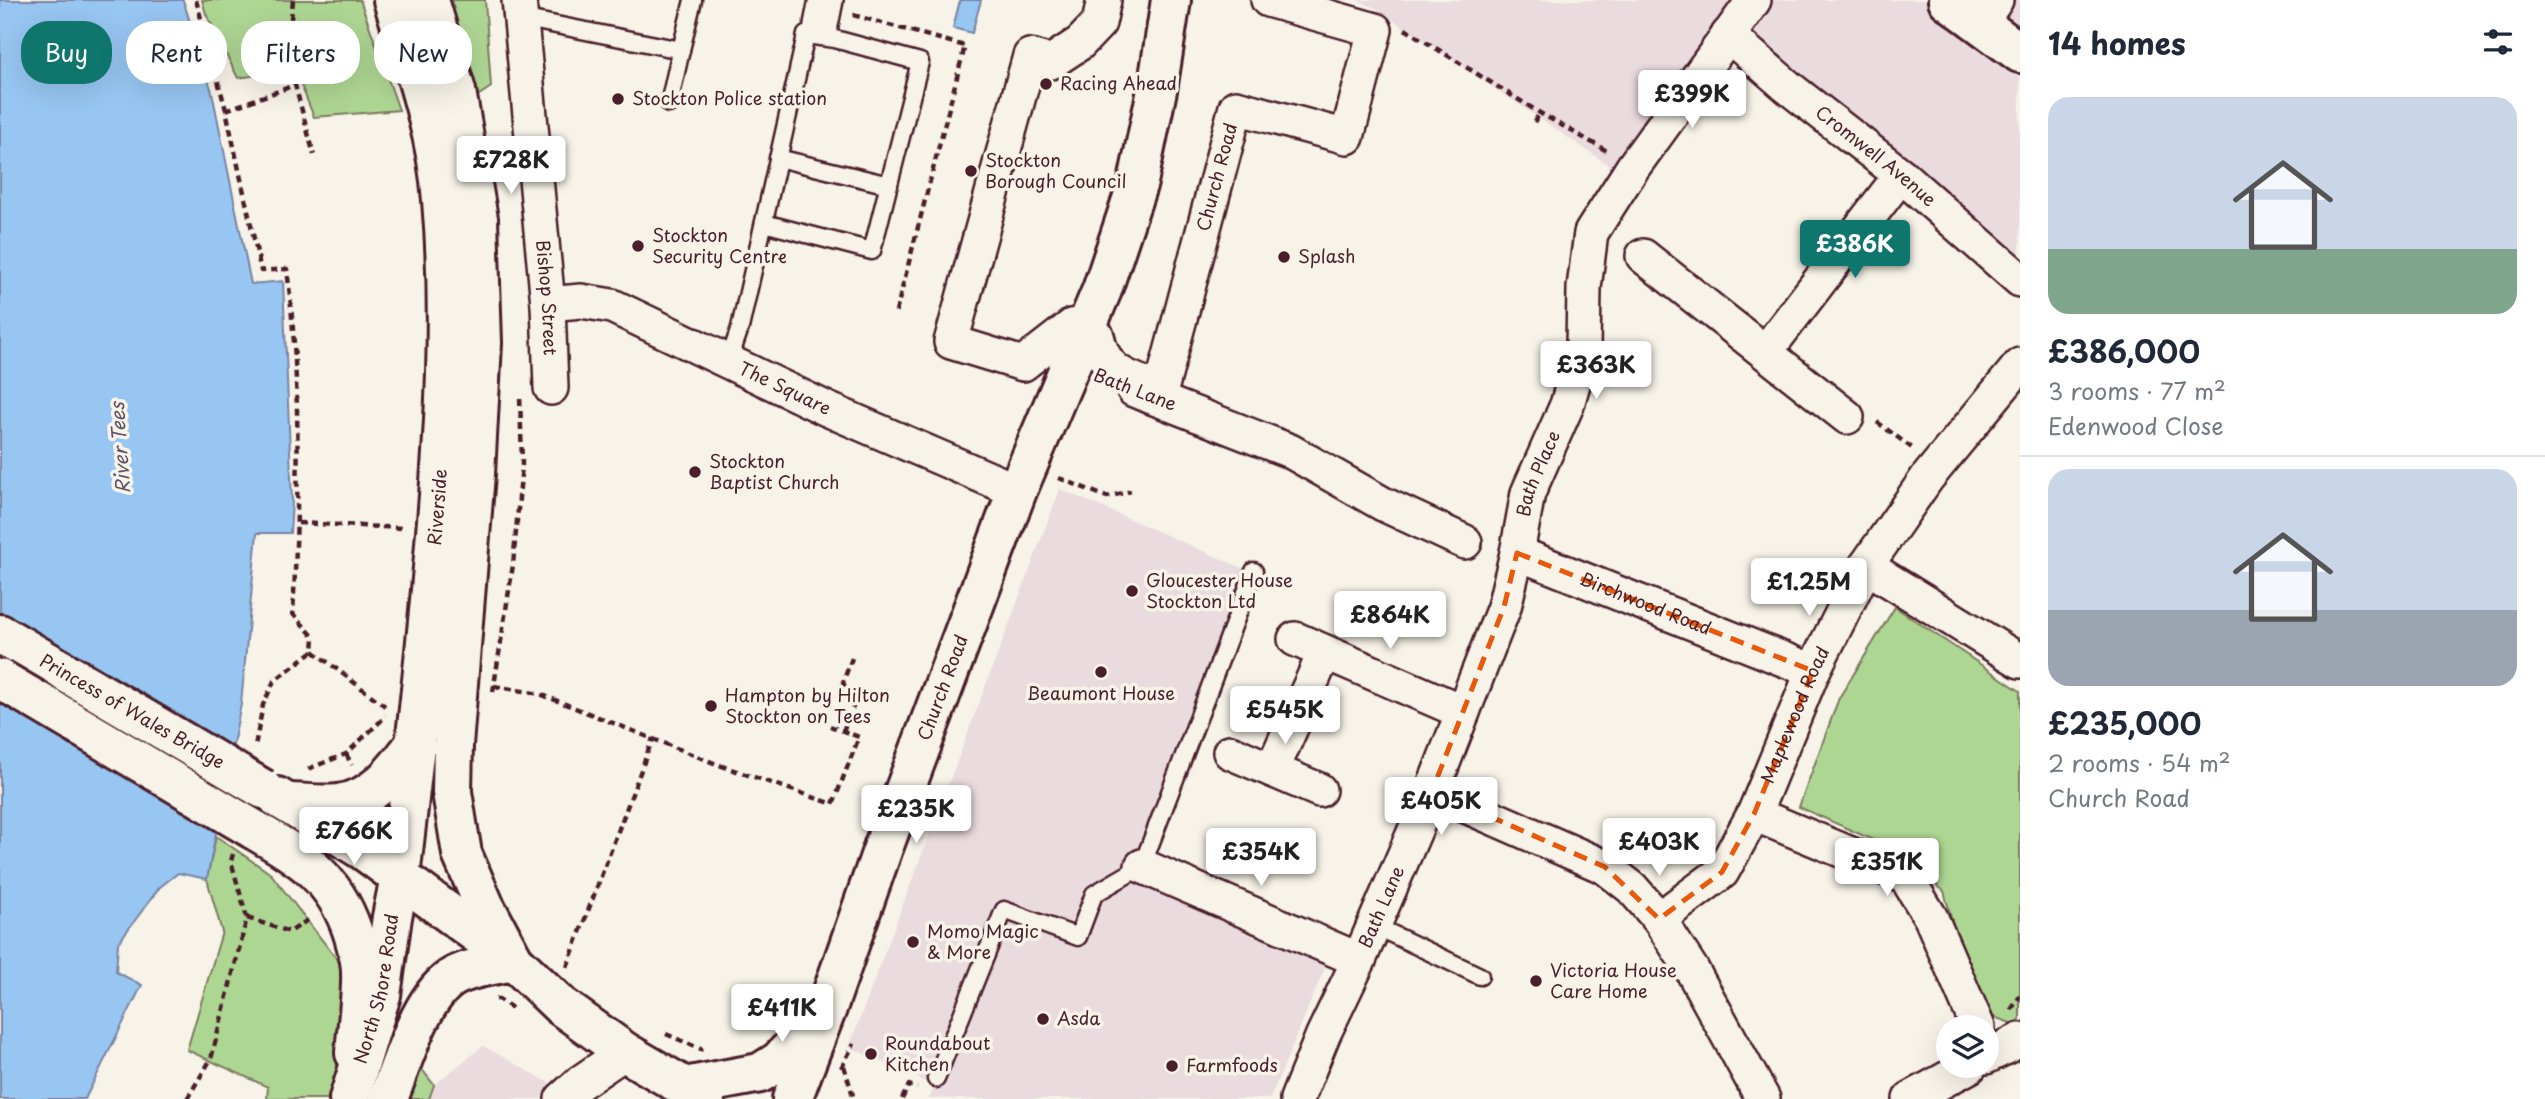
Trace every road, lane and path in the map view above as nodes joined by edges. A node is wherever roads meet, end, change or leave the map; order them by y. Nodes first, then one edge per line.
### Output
1 (196, 0) edge
2 (293, 0) edge
3 (393, 0) edge
4 (429, 0) edge
5 (693, 0) edge
6 (1104, 0) edge
7 (1171, 0) edge
8 (1268, 0) edge
9 (1754, 0) edge
10 (1948, 0) edge
11 (520, 9) edge
12 (1988, 12) edge
13 (818, 20) edge
14 (1401, 27) dead end
15 (1728, 36) junction
16 (681, 50) junction
17 (2020, 53) edge
18 (295, 85) junction
19 (669, 104) dead end
20 (226, 110) junction
21 (1540, 113) junction
22 (1534, 122) dead end
23 (314, 155) dead end
24 (778, 158) junction
25 (1633, 167) junction
26 (1901, 175) junction
27 (889, 185) junction
28 (764, 223) junction
29 (1643, 256) dead end
30 (2020, 280) edge
31 (548, 304) junction
32 (1085, 331) junction
33 (1766, 351) junction
34 (728, 363) junction
35 (1070, 365) junction
36 (2020, 365) edge
37 (551, 388) joint
38 (1847, 416) joint
39 (1937, 466) junction
40 (1068, 482) dead end
41 (1017, 491) junction
42 (1131, 491) dead end
43 (298, 523) junction
44 (416, 528) dead end
45 (1465, 542) dead end
46 (1517, 553) junction
47 (1866, 566) junction
48 (1254, 571) dead end
49 (0, 634) edge
50 (1295, 639) dead end
51 (313, 651) junction
52 (1325, 652) junction
53 (852, 658) dead end
54 (302, 660) dead end
55 (2020, 661) edge
56 (1813, 671) junction
57 (0, 679) edge
58 (494, 686) junction
59 (492, 698) dead end
60 (380, 702) dead end
61 (391, 711) dead end
62 (1463, 712) junction
63 (830, 726) dead end
64 (843, 731) junction
65 (653, 738) junction
66 (415, 744) junction
67 (1230, 752) dead end
68 (1272, 770) junction
69 (1319, 790) dead end
70 (1432, 791) junction
71 (278, 798) junction
72 (1754, 814) junction
73 (1142, 866) junction
74 (400, 877) junction
75 (247, 918) dead end
76 (1659, 919) junction
77 (1373, 925) junction
78 (1359, 960) junction
79 (514, 961) junction
80 (567, 968) dead end
81 (1480, 976) dead end
82 (486, 1000) dead end
83 (826, 1011) junction
84 (518, 1013) dead end
85 (1968, 1015) edge
86 (660, 1032) dead end
87 (2020, 1040) edge
88 (1999, 1046) edge
89 (707, 1051) dead end
90 (625, 1052) junction
91 (844, 1066) dead end
92 (1942, 1078) edge
93 (932, 1086) joint
94 (350, 1093) edge
95 (684, 1095) edge
96 (187, 1099) edge
97 (388, 1099) edge
98 (562, 1099) edge
99 (792, 1099) edge
100 (855, 1099) edge
101 (902, 1099) edge
102 (1297, 1099) edge
103 (1763, 1099) edge
104 (1910, 1099) edge

1 - 20 path
2 - 18 path
3 - 66 main road, Riverside
4 - 79 main road, Riverside
5 - 16 lane
6 - 32 street
7 - 32 main road, Church Road
8 - 32 street, Church Road
9 - 15 street
10 - 12 main road
11 - 16 lane
11 - 31 street, Bishop Street
12 - 17 main road
13 - 24 lane
13 - 27 lane
14 - 21 path
15 - 25 street
15 - 26 street, Cromwell Avenue
16 - 19 lane
18 - 20 path
18 - 23 path
20 - 43 path
21 - 22 path
21 - 25 path
24 - 27 lane
24 - 28 lane
25 - 46 street, Bath Place
26 - 30 street, Cromwell Avenue
26 - 33 street
27 - 28 lane
28 - 34 lane
29 - 33 street
31 - 34 street, The Square
31 - 37 street, Bishop Street
32 - 35 main road, Church Road
33 - 38 street
34 - 41 street, The Square
35 - 41 main road, Church Road
35 - 45 street, Bath Lane
36 - 39 street, Maplewood Road
37 - 58 path
38 - 39 path
39 - 47 street, Maplewood Road
40 - 42 path
41 - 83 main road, Church Road
43 - 44 path
43 - 51 path
46 - 56 street, Birchwood Road
46 - 62 street, Bath Lane
47 - 55 street
47 - 56 street, Maplewood Road
48 - 73 lane
49 - 71 main road, Princess of Wales Bridge, bridge
50 - 52 street
51 - 54 path
51 - 60 path
52 - 62 street
52 - 68 street
53 - 64 path
56 - 72 street, Maplewood Road
57 - 94 main road, bridge
58 - 59 path
58 - 65 path
61 - 71 path
62 - 70 street, Bath Lane
63 - 64 path
64 - 65 path
65 - 80 path
66 - 71 main road
66 - 74 main road, Riverside
67 - 68 street
68 - 69 street
70 - 76 street
70 - 77 street, Bath Lane
71 - 74 main road, Princess of Wales Bridge
72 - 76 street, Maplewood Road
72 - 85 street
73 - 78 street
73 - 93 lane
74 - 79 main road, Riverside
74 - 94 main road, North Shore Road
75 - 96 path
76 - 103 street
77 - 78 street, Bath Lane
77 - 81 lane
78 - 102 street, Bath Lane
79 - 90 main road, Riverside
79 - 97 main road
82 - 84 path
83 - 95 main road, Church Road
83 - 99 main road, Church Road
86 - 89 path
87 - 88 street
90 - 95 main road, Riverside
90 - 98 street
91 - 100 path
92 - 104 street
93 - 101 path

